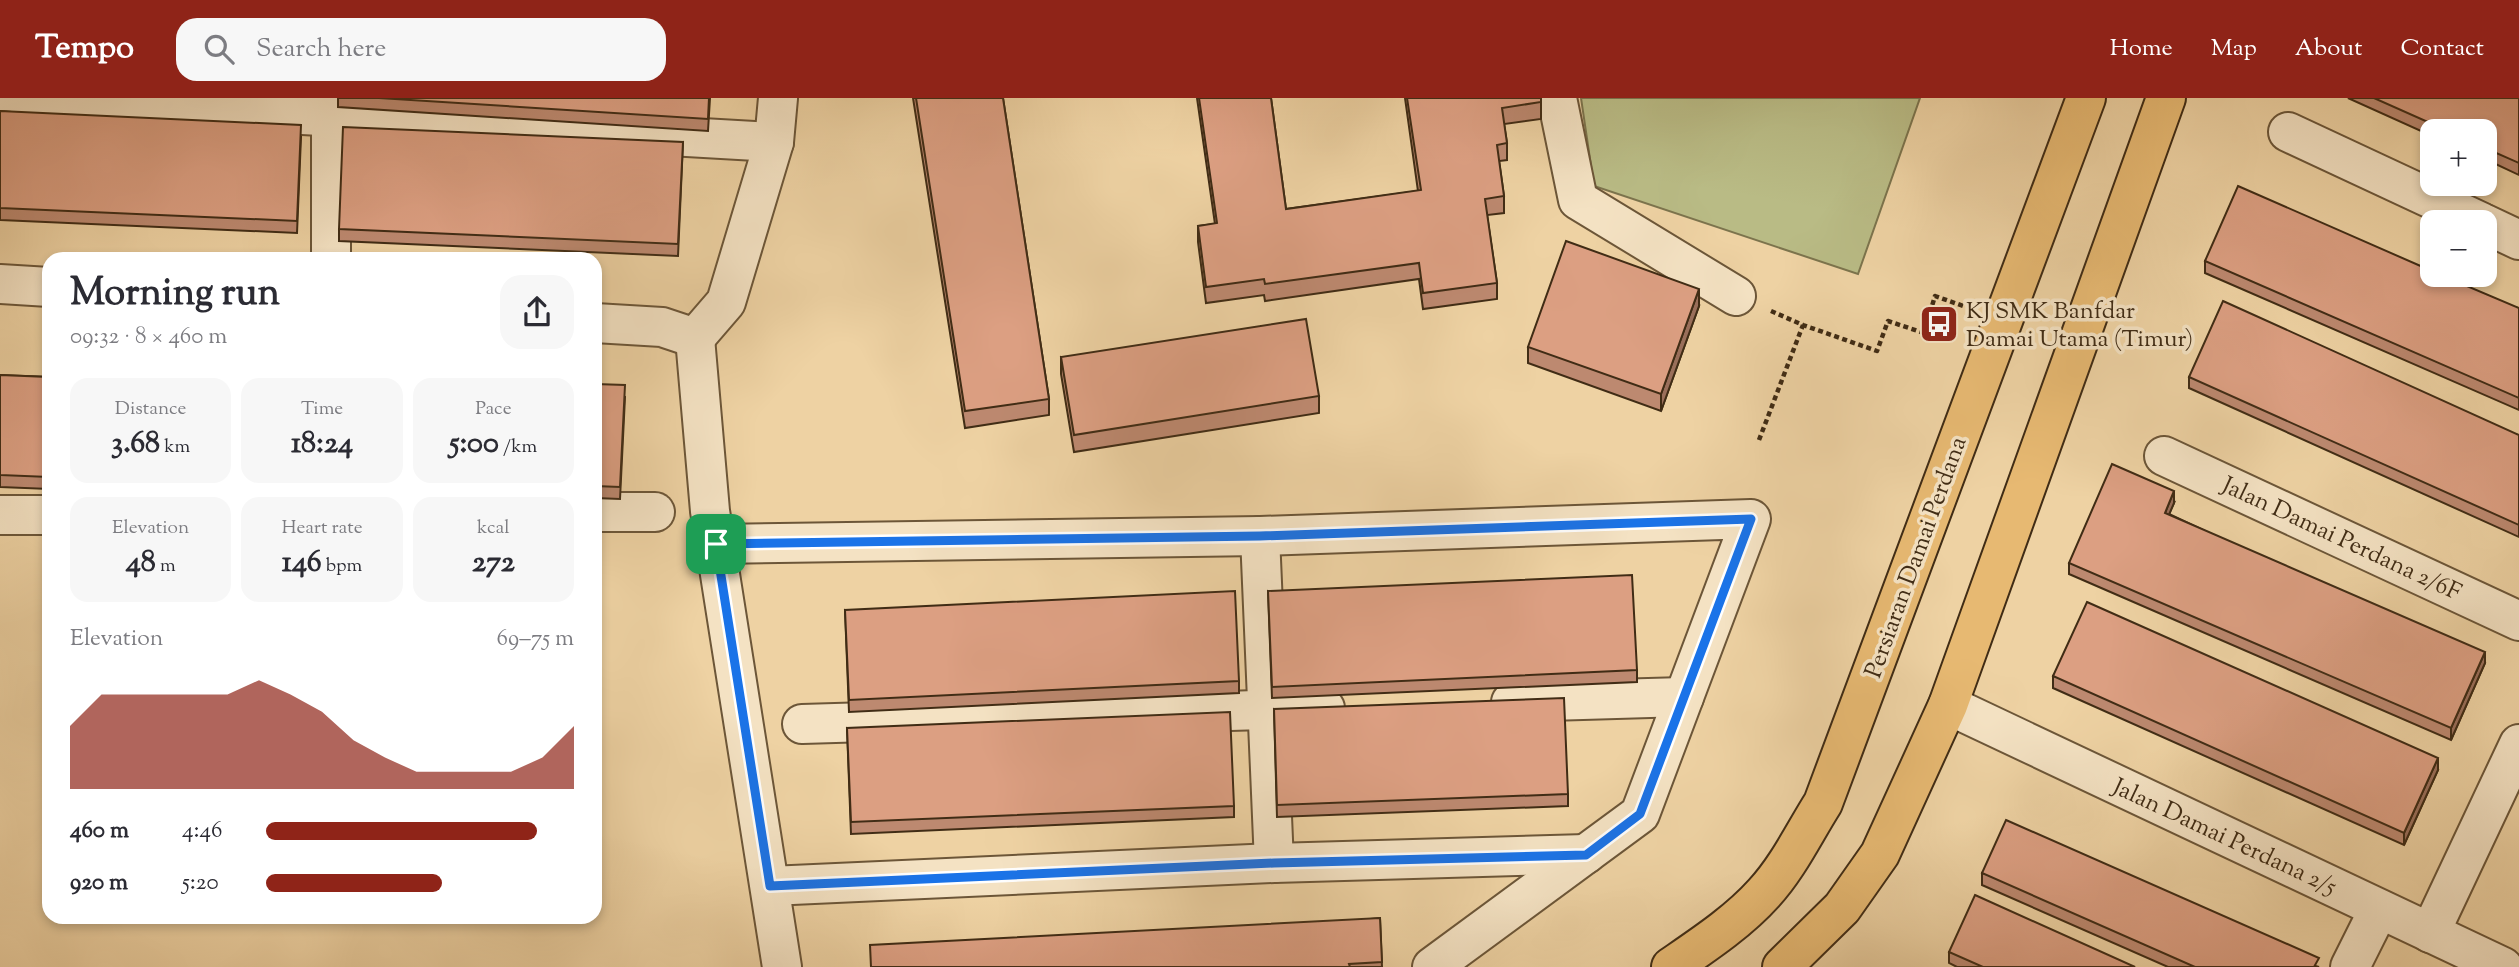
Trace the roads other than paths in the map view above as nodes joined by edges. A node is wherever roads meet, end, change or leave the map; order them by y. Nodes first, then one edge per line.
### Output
1 (5, 98) edge
2 (778, 98) edge
3 (1557, 98) edge
4 (2086, 98) edge
5 (2166, 98) edge
6 (331, 107) edge
7 (2288, 132) dead end
8 (774, 142) junction
9 (2455, 210) edge
10 (2497, 230) edge
11 (2519, 240) edge
12 (331, 252) edge
13 (0, 284) edge
14 (42, 287) edge
15 (1736, 296) dead end
16 (602, 323) edge
17 (695, 338) junction
18 (2164, 456) dead end
19 (602, 512) edge
20 (655, 512) dead end
21 (0, 515) edge
22 (42, 515) edge
23 (1260, 536) junction
24 (716, 544) junction
25 (2519, 621) edge
26 (1684, 697) junction
27 (1475, 704) edge
28 (1948, 705) junction
29 (1364, 707) edge
30 (1267, 710) junction
31 (802, 723) dead end
32 (2519, 744) edge
33 (1586, 855) junction
34 (1274, 863) junction
35 (770, 886) junction
36 (2379, 909) junction
37 (2430, 933) junction
38 (782, 967) edge
39 (1432, 967) edge
40 (1671, 967) edge
41 (1782, 967) edge
42 (2350, 967) edge
43 (2503, 967) edge

1 - 6 street
2 - 8 street
3 - 15 street
4 - 40 main road, Persiaran Damai Perdana
5 - 28 main road
6 - 8 street
6 - 12 street
7 - 9 street
8 - 17 street
10 - 11 street
13 - 14 street
16 - 17 street
17 - 24 street
18 - 25 street, Jalan Damai Perdana 2/6F
19 - 20 street
21 - 22 street
23 - 24 street
23 - 26 street
23 - 30 street
24 - 35 street
26 - 27 street
26 - 33 street
28 - 36 street, Jalan Damai Perdana 2/5
28 - 41 main road
29 - 30 street
30 - 31 street
30 - 34 street
32 - 37 street
33 - 34 street
33 - 39 street
34 - 35 street
35 - 38 street
36 - 37 street, Jalan Damai Perdana 2/5
36 - 42 street
37 - 43 street, Jalan Damai Perdana 2/5

